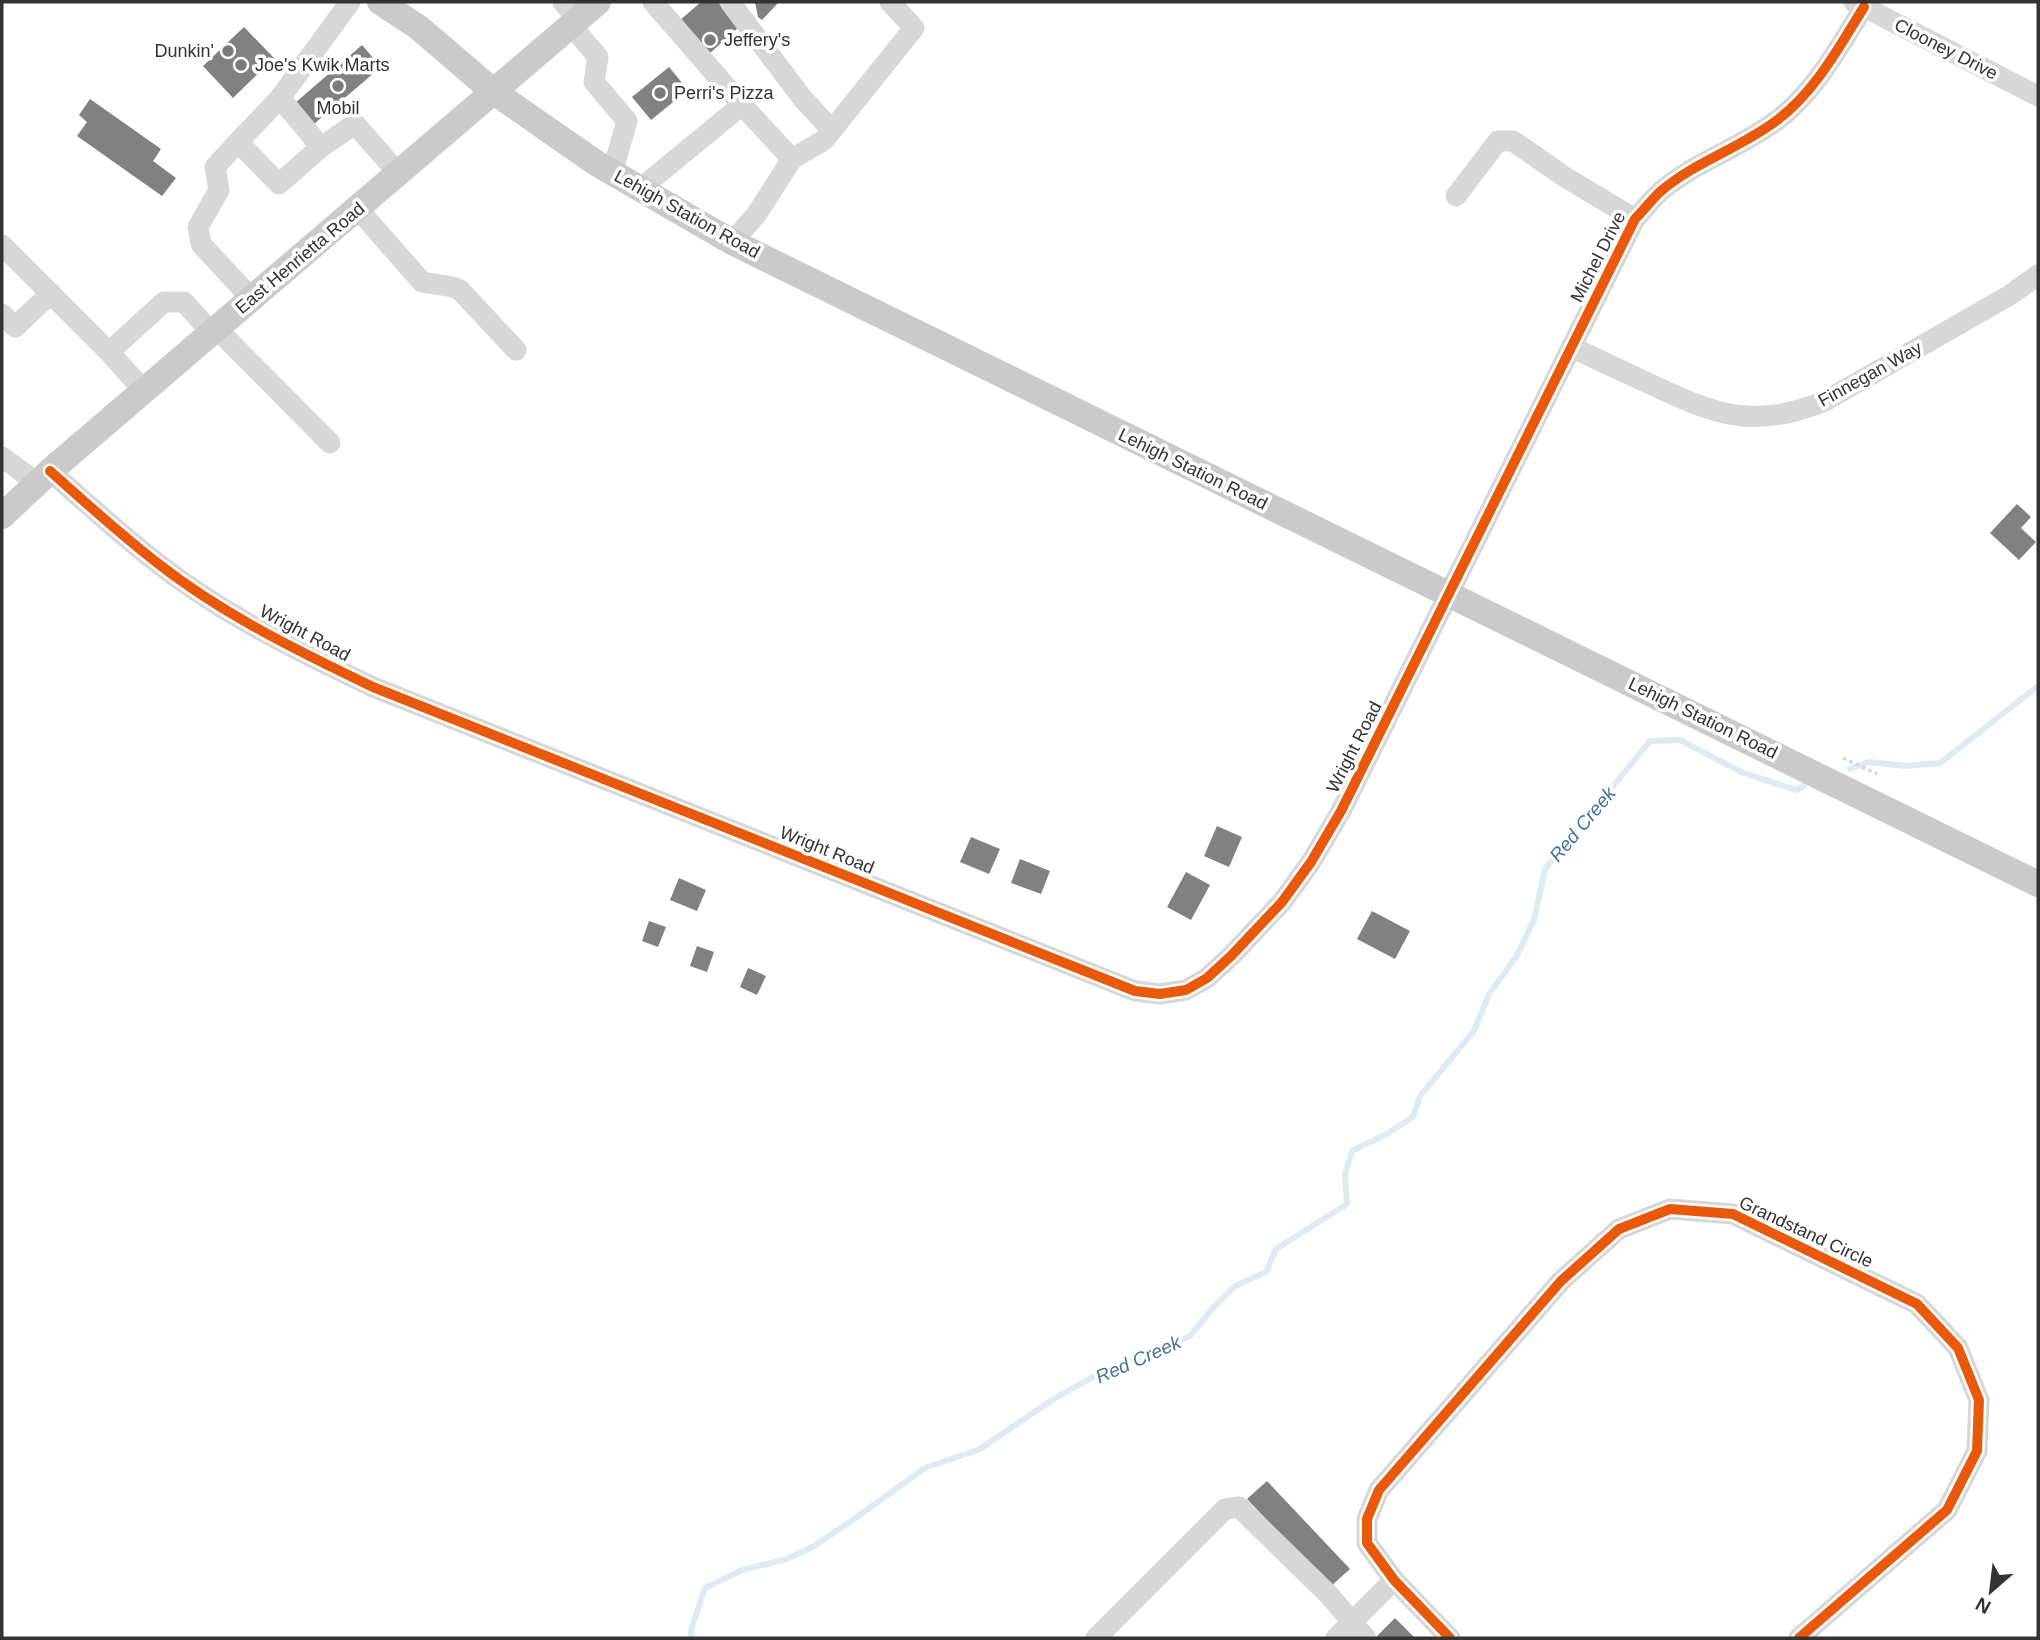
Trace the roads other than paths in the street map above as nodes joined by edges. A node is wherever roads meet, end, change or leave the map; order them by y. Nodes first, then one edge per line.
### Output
1 (350, 2) edge
2 (380, 2) edge
3 (598, 2) edge
4 (653, 2) edge
5 (730, 2) edge
6 (890, 2) edge
7 (1859, 4) edge
8 (571, 15) edge
9 (494, 92) junction
10 (2038, 96) edge
11 (280, 98) junction
12 (742, 105) junction
13 (832, 130) junction
14 (238, 142) junction
15 (321, 147) junction
16 (792, 159) junction
17 (612, 173) junction
18 (399, 174) junction
19 (640, 188) junction
20 (1456, 196) dead end
21 (358, 209) junction
22 (1635, 219) junction
23 (732, 242) junction
24 (2, 245) edge
25 (2038, 275) edge
26 (51, 293) junction
27 (251, 299) junction
28 (2, 314) edge
29 (215, 331) junction
30 (1572, 347) junction
31 (516, 350) dead end
32 (109, 352) junction
33 (144, 391) junction
34 (330, 443) dead end
35 (2, 457) edge
36 (44, 477) junction
37 (2, 516) edge
38 (1450, 594) junction
39 (2038, 884) edge
40 (1394, 1580) junction
41 (1359, 1631) edge
42 (1096, 1638) edge
43 (1336, 1638) edge
44 (1450, 1638) edge
45 (1799, 1638) edge

1 - 11 street
2 - 9 main road, Lehigh Station Road
3 - 8 main road, East Henrietta Road
4 - 12 street
5 - 13 street
6 - 13 street
7 - 10 street, Clooney Drive
7 - 22 street, Michel Drive
8 - 9 main road, East Henrietta Road
8 - 17 street
9 - 17 main road, Lehigh Station Road
9 - 18 main road, East Henrietta Road
11 - 14 street
11 - 15 street
12 - 16 street
12 - 19 street
13 - 16 street
14 - 15 street
14 - 27 street
15 - 18 street
16 - 23 street
17 - 19 main road, Lehigh Station Road
18 - 21 main road, East Henrietta Road
19 - 23 main road, Lehigh Station Road
20 - 22 street
21 - 27 main road, East Henrietta Road
21 - 31 street
22 - 30 street, Michel Drive
23 - 38 main road, Lehigh Station Road
24 - 26 street
25 - 30 street, Finnegan Way
26 - 28 street
26 - 32 street
27 - 29 main road, East Henrietta Road
29 - 32 street
29 - 33 main road, East Henrietta Road
29 - 34 street
30 - 38 street, Michel Drive
32 - 33 street
33 - 36 main road, East Henrietta Road
35 - 36 street, Wright Road
36 - 37 main road, East Henrietta Road
36 - 38 street, Wright Road
38 - 39 main road, Lehigh Station Road
40 - 41 street
40 - 44 street, Grandstand Circle
40 - 45 street, Grandstand Circle
41 - 42 street
41 - 43 street

